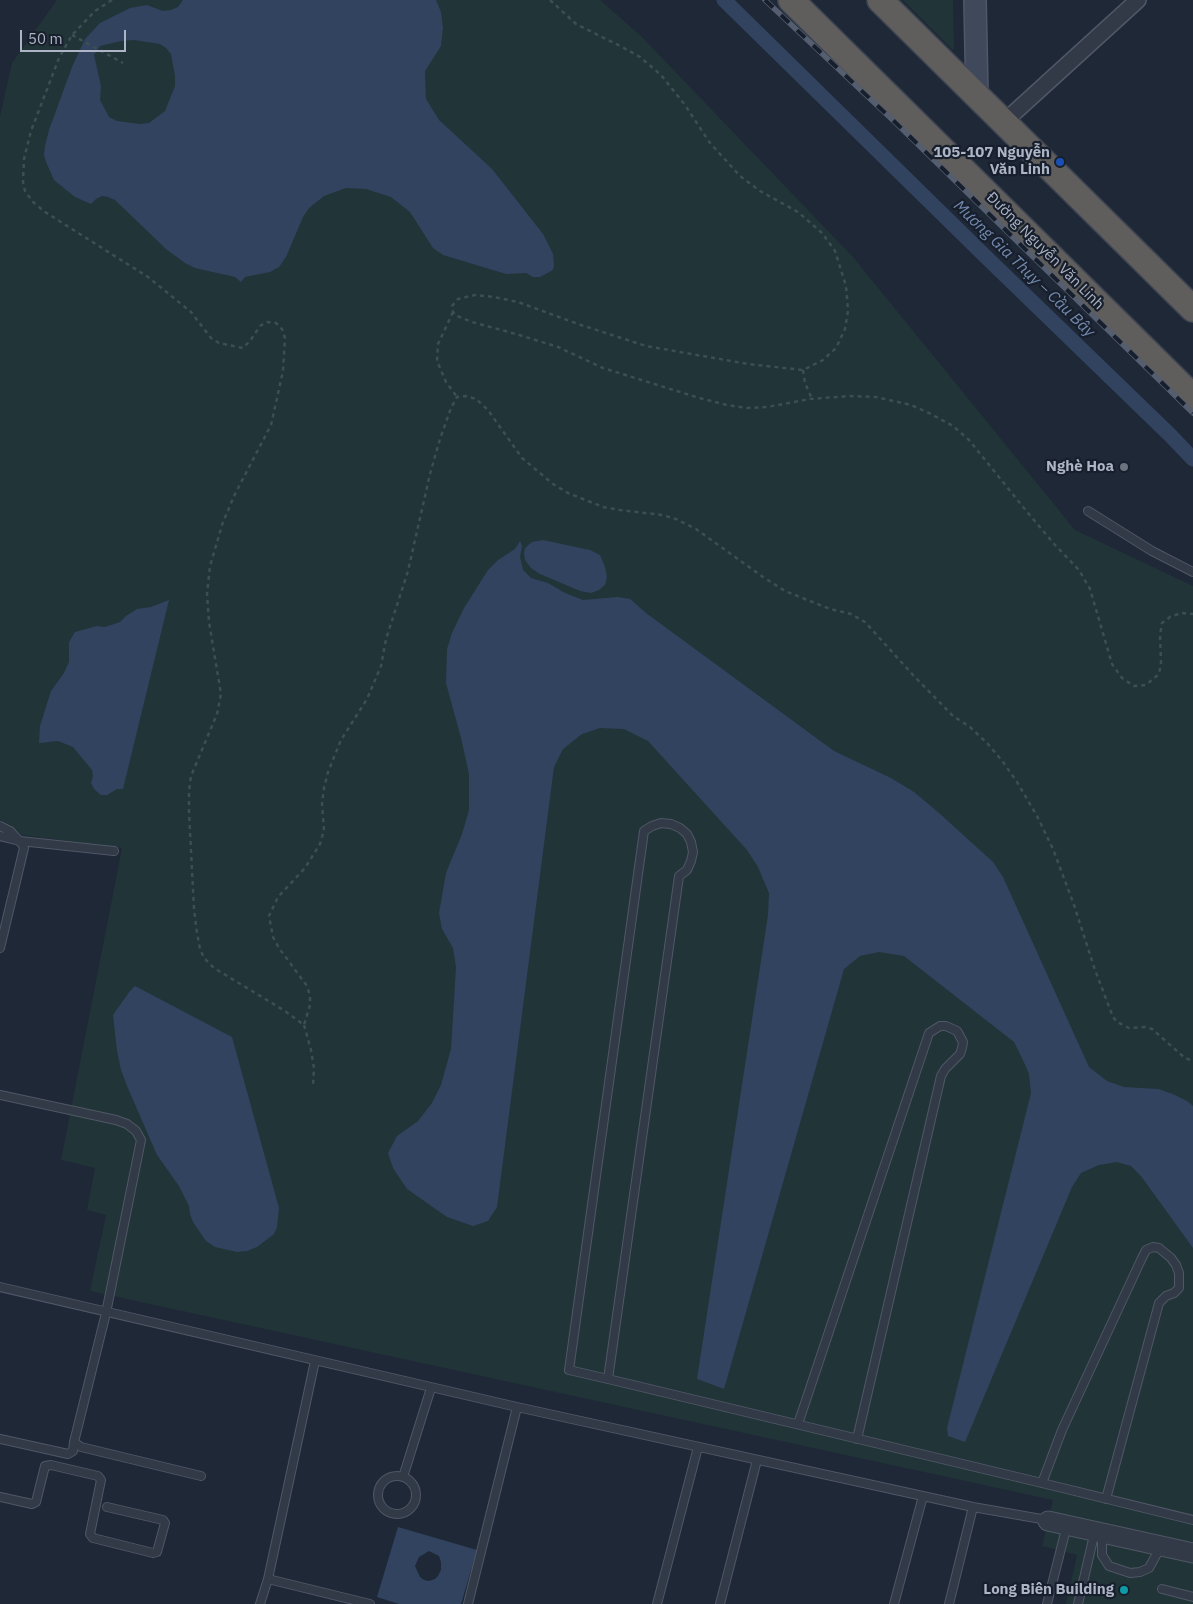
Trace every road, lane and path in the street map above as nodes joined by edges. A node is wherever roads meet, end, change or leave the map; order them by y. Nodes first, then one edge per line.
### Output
1 (112, 0) edge
2 (550, 0) edge
3 (791, 0) edge
4 (880, 0) edge
5 (975, 0) edge
6 (1138, 0) edge
7 (72, 35) junction
8 (123, 63) dead end
9 (977, 96) junction
10 (1004, 122) junction
11 (1193, 309) edge
12 (453, 312) junction
13 (803, 370) junction
14 (457, 397) junction
15 (1193, 397) edge
16 (812, 399) junction
17 (1088, 511) dead end
18 (1193, 572) edge
19 (1193, 614) edge
20 (0, 826) edge
21 (0, 836) edge
22 (20, 840) junction
23 (114, 851) dead end
24 (0, 948) edge
25 (304, 1025) junction
26 (1193, 1061) edge
27 (314, 1086) dead end
28 (0, 1095) edge
29 (0, 1287) edge
30 (106, 1312) junction
31 (315, 1361) junction
32 (608, 1379) junction
33 (431, 1388) junction
34 (517, 1407) junction
35 (798, 1424) junction
36 (857, 1438) junction
37 (0, 1439) edge
38 (74, 1442) junction
39 (698, 1447) junction
40 (757, 1460) junction
41 (201, 1476) dead end
42 (403, 1477) junction
43 (1042, 1483) junction
44 (923, 1496) junction
45 (0, 1497) edge
46 (1106, 1499) junction
47 (107, 1507) dead end
48 (973, 1507) junction
49 (1048, 1520) joint
50 (1193, 1520) edge
51 (1067, 1525) junction
52 (1098, 1532) junction
53 (1161, 1546) junction
54 (1193, 1553) edge
55 (268, 1578) junction
56 (1162, 1589) dead end
57 (1193, 1597) edge
58 (260, 1604) edge
59 (370, 1604) edge
60 (468, 1604) edge
61 (656, 1604) edge
62 (720, 1604) edge
63 (894, 1604) edge
64 (949, 1604) edge
65 (1047, 1604) edge
66 (1078, 1604) edge

1 - 7 path
2 - 13 path
3 - 15 highway, Đường Nguyễn Văn Linh
4 - 9 highway
5 - 9 main road
6 - 10 street
7 - 8 path
7 - 25 path
9 - 10 highway
10 - 11 highway
12 - 13 path
12 - 14 path
12 - 16 path
13 - 16 path
14 - 25 path
14 - 26 path
16 - 19 path
17 - 18 lane
20 - 22 lane
21 - 22 lane
22 - 23 lane
22 - 24 lane
25 - 27 path
28 - 30 lane
29 - 30 lane
30 - 31 lane
30 - 38 lane
31 - 33 lane
31 - 55 lane
32 - 32 lane
32 - 35 lane
33 - 34 lane
33 - 42 lane
34 - 39 lane
34 - 60 lane
35 - 36 lane
35 - 36 lane
36 - 43 lane
37 - 38 lane
38 - 41 lane
39 - 40 lane
39 - 61 lane
40 - 44 lane
40 - 62 lane
42 - 42 lane
43 - 46 lane
43 - 46 lane
44 - 48 lane
44 - 63 lane
45 - 47 lane
46 - 50 lane
48 - 49 lane
48 - 64 lane
49 - 51 street
51 - 52 street
51 - 65 lane
52 - 53 street
52 - 53 lane
52 - 66 lane
53 - 54 street
55 - 58 lane
55 - 59 lane
56 - 57 lane

